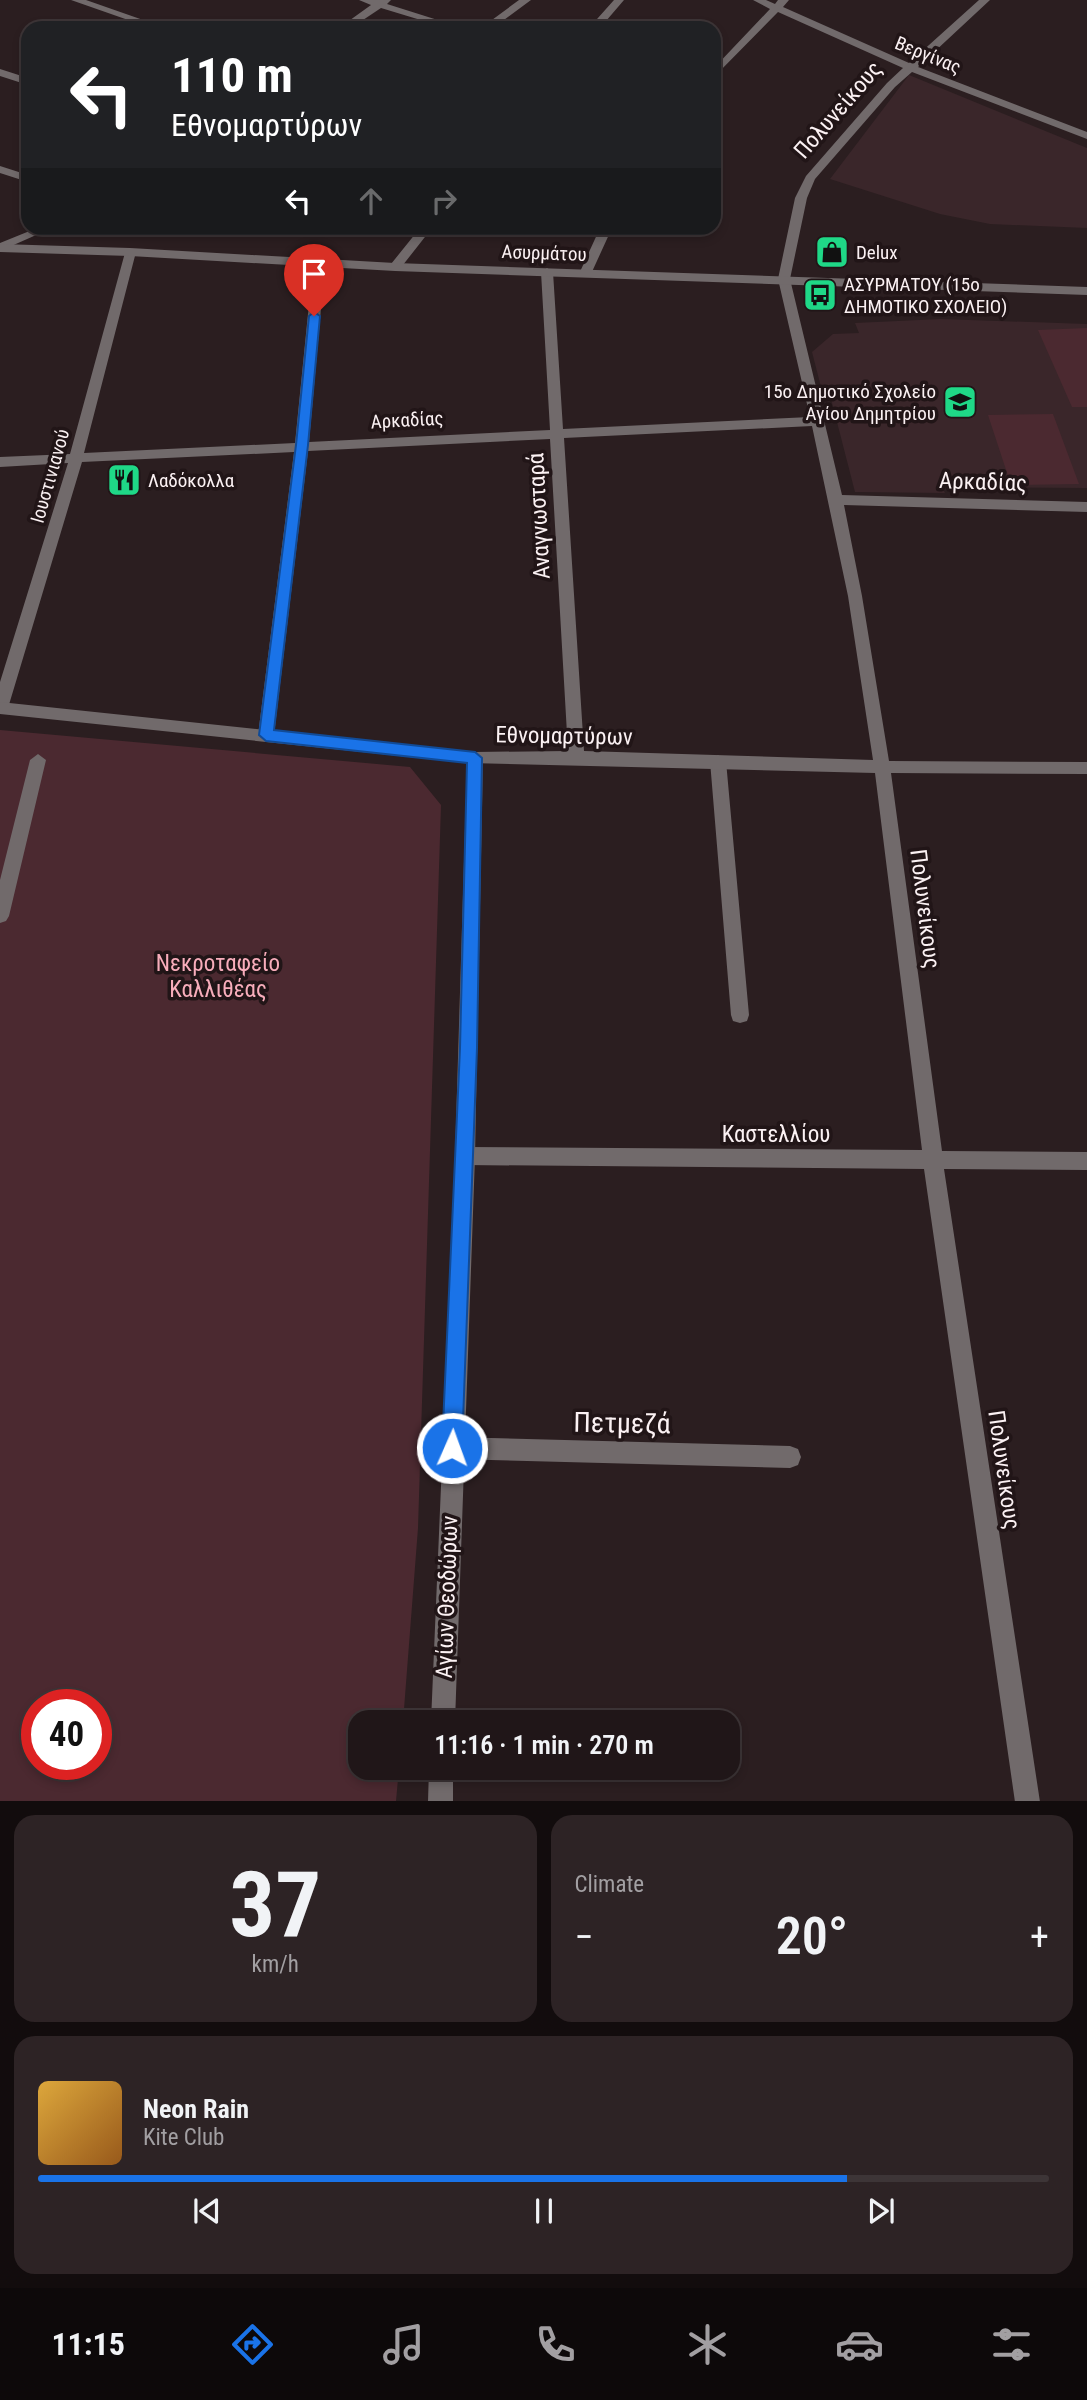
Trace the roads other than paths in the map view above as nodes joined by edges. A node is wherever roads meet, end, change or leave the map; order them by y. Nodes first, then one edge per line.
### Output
1 (76, 0) edge
2 (364, 0) edge
3 (526, 0) edge
4 (619, 0) edge
5 (758, 0) edge
6 (785, 0) edge
7 (985, 0) edge
8 (382, 2) edge
9 (775, 7) junction
10 (140, 21) edge
11 (354, 21) edge
12 (438, 21) edge
13 (496, 21) edge
14 (600, 21) edge
15 (721, 66) edge
16 (909, 67) junction
17 (0, 72) edge
18 (21, 80) edge
19 (1086, 134) edge
20 (0, 169) edge
21 (21, 176) edge
22 (30, 235) edge
23 (420, 235) edge
24 (603, 235) edge
25 (0, 248) edge
26 (130, 252) junction
27 (319, 264) junction
28 (395, 267) junction
29 (547, 272) junction
30 (584, 274) junction
31 (784, 279) junction
32 (1087, 291) edge
33 (816, 421) junction
34 (557, 432) junction
35 (302, 445) junction
36 (76, 459) junction
37 (0, 462) edge
38 (836, 500) junction
39 (1087, 508) edge
40 (0, 708) edge
41 (266, 735) junction
42 (576, 757) junction
43 (475, 758) junction
44 (38, 760) dead end
45 (718, 761) junction
46 (883, 767) junction
47 (1087, 768) edge
48 (0, 916) edge
49 (740, 1015) dead end
50 (465, 1156) junction
51 (933, 1160) junction
52 (1087, 1161) edge
53 (452, 1448) junction
54 (790, 1457) dead end
55 (443, 1710) edge
56 (441, 1780) edge
57 (440, 1801) edge
58 (1028, 1801) edge

1 - 10 street
2 - 8 street
3 - 13 street
4 - 14 street
5 - 9 street, Βεργίνας
6 - 9 street
7 - 16 street, Πολυνείκους
8 - 11 street
8 - 12 street
9 - 15 street
9 - 16 street, Βεργίνας
16 - 19 street, Βεργίνας
16 - 31 street, Πολυνείκους
17 - 18 street
20 - 21 street
22 - 25 street
23 - 28 street
24 - 30 street
25 - 26 street, Ασυρμάτου
26 - 27 street, Ασυρμάτου
26 - 36 street, Ιουστινιανού
27 - 28 street, Ασυρμάτου
27 - 35 street
28 - 29 street, Ασυρμάτου
29 - 30 street, Ασυρμάτου
29 - 34 street, Αναγνωσταρά
30 - 31 street, Ασυρμάτου
31 - 32 street, Ασυρμάτου
31 - 33 street, Πολυνείκους
33 - 34 street, Αρκαδίας
33 - 38 street, Πολυνείκους
34 - 35 street, Αρκαδίας
34 - 42 street, Αναγνωσταρά
35 - 36 street, Αρκαδίας
35 - 41 street
36 - 37 street, Αρκαδίας
36 - 40 street, Ιουστινιανού
38 - 39 street, Αρκαδίας
38 - 46 street, Πολυνείκους
40 - 41 street, Εθνομαρτύρων
41 - 43 street, Εθνομαρτύρων
42 - 43 street, Εθνομαρτύρων
42 - 45 street, Εθνομαρτύρων
43 - 50 street, Αγίων Θεοδώρων
44 - 48 street
45 - 46 street, Εθνομαρτύρων
45 - 49 street
46 - 47 street, Εθνομαρτύρων
46 - 51 street, Πολυνείκους
50 - 51 street, Καστελλίου
50 - 53 street, Αγίων Θεοδώρων
51 - 52 street, Καστελλίου
51 - 58 street, Πολυνείκους
53 - 54 street, Πετμεζά
53 - 55 street, Αγίων Θεοδώρων
56 - 57 street

